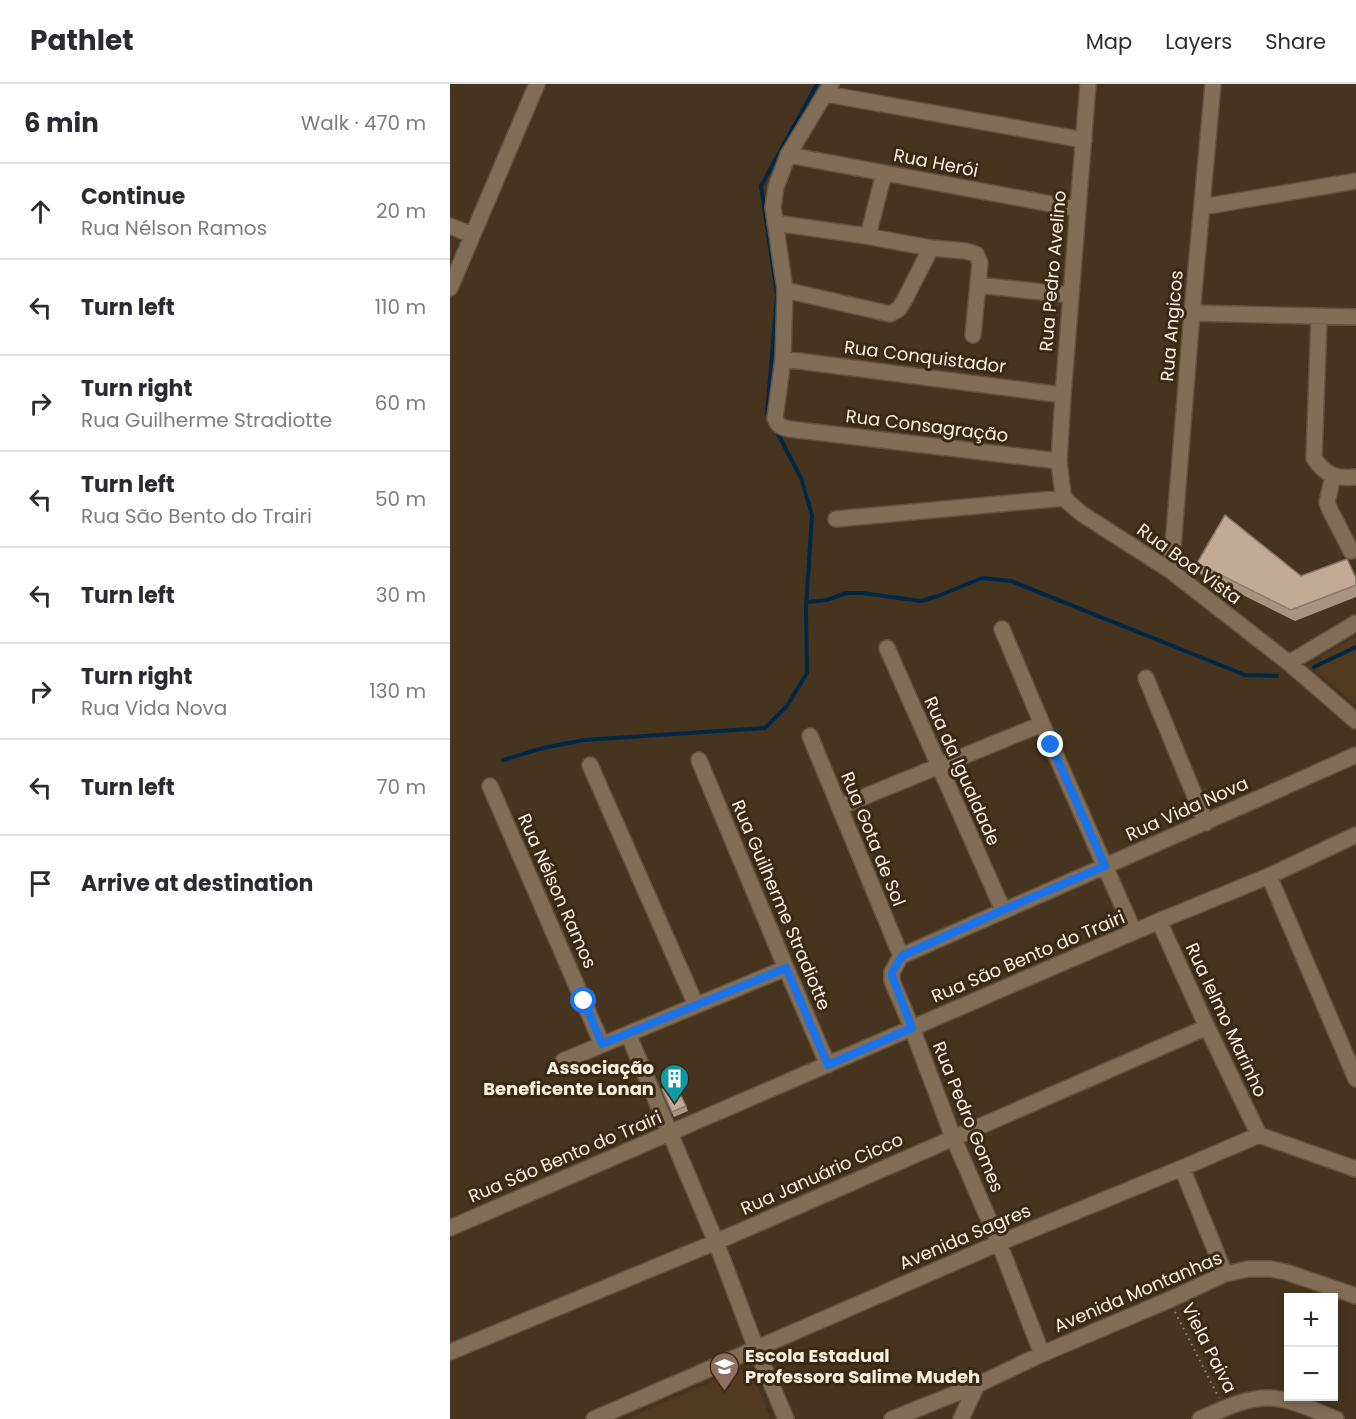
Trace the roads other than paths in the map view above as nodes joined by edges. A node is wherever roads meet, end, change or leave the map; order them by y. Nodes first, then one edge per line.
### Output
1 (537, 84) edge
2 (1088, 84) edge
3 (1213, 84) edge
4 (828, 89) edge
5 (1084, 140) junction
6 (788, 155) junction
7 (884, 173) junction
8 (1356, 181) edge
9 (1202, 207) junction
10 (1077, 209) junction
11 (775, 223) junction
12 (450, 226) edge
13 (472, 235) junction
14 (868, 236) junction
15 (931, 248) junction
16 (978, 285) junction
17 (450, 288) edge
18 (785, 290) junction
19 (1070, 296) junction
20 (1192, 313) junction
21 (1319, 317) junction
22 (1356, 317) edge
23 (973, 335) dead end
24 (783, 359) junction
25 (1063, 394) junction
26 (1059, 461) junction
27 (1333, 476) junction
28 (1356, 477) edge
29 (1065, 498) junction
30 (836, 519) dead end
31 (1351, 551) dead end
32 (1171, 571) junction
33 (1356, 623) edge
34 (1002, 629) dead end
35 (887, 648) dead end
36 (1289, 663) junction
37 (1146, 678) dead end
38 (1356, 721) edge
39 (1042, 724) junction
40 (810, 736) dead end
41 (1356, 755) edge
42 (699, 760) dead end
43 (590, 765) dead end
44 (939, 766) junction
45 (490, 786) dead end
46 (839, 807) junction
47 (1206, 823) junction
48 (1356, 835) edge
49 (1105, 866) junction
50 (1269, 876) junction
51 (1003, 910) junction
52 (1159, 921) junction
53 (1134, 932) junction
54 (902, 956) junction
55 (786, 968) junction
56 (696, 1005) junction
57 (1207, 1027) junction
58 (912, 1028) junction
59 (628, 1034) junction
60 (602, 1044) junction
61 (563, 1061) dead end
62 (828, 1065) junction
63 (1356, 1079) edge
64 (669, 1134) junction
65 (1259, 1135) junction
66 (953, 1137) junction
67 (1182, 1168) junction
68 (1356, 1169) edge
69 (450, 1228) edge
70 (716, 1242) junction
71 (999, 1243) junction
72 (1225, 1274) junction
73 (1356, 1296) edge
74 (756, 1348) junction
75 (450, 1352) edge
76 (1042, 1354) junction
77 (977, 1385) junction
78 (594, 1419) edge
79 (786, 1419) edge
80 (892, 1419) edge
81 (961, 1419) edge
82 (1200, 1419) edge
83 (1336, 1419) edge

1 - 13 street
2 - 5 street, Rua Pedro Avelino
3 - 9 street, Rua Angicos
4 - 5 street
4 - 6 street
5 - 10 street, Rua Pedro Avelino
6 - 7 street, Rua Herói
6 - 11 street
7 - 10 street, Rua Herói
7 - 14 street
8 - 9 street
9 - 20 street, Rua Angicos
10 - 19 street, Rua Pedro Avelino
11 - 14 street
11 - 18 street
12 - 13 street
13 - 17 street
14 - 15 street
15 - 16 street
15 - 18 street
16 - 19 street
16 - 23 street
18 - 24 street
19 - 25 street, Rua Pedro Avelino
20 - 21 street
20 - 32 street, Rua Angicos
21 - 22 street
21 - 27 street
24 - 25 street, Rua Conquistador
24 - 26 street, Rua Consagração
25 - 26 street, Rua Pedro Avelino
26 - 29 street
27 - 28 street
27 - 31 street
29 - 30 street
29 - 32 street, Rua Boa Vista
32 - 36 street, Rua Boa Vista
33 - 36 street
34 - 39 street
35 - 44 street, Rua da Igualdade
36 - 38 street
37 - 47 street
39 - 44 street
39 - 49 street
40 - 46 street, Rua Gota de Sol
41 - 47 street, Rua Vida Nova
42 - 55 street, Rua Guilherme Stradiotte
43 - 56 street
44 - 46 street
44 - 51 street, Rua da Igualdade
45 - 60 street, Rua Nélson Ramos
46 - 54 street, Rua Gota de Sol
47 - 49 street, Rua Vida Nova
48 - 50 street, Rua São Bento do Trairi
49 - 51 street, Rua Vida Nova
49 - 53 street
50 - 52 street, Rua São Bento do Trairi
50 - 63 street
51 - 54 street, Rua Vida Nova
52 - 53 street, Rua São Bento do Trairi
52 - 57 street, Rua Ielmo Marinho
53 - 58 street, Rua São Bento do Trairi
54 - 58 street, Rua Pedro Gomes
55 - 56 street
55 - 62 street, Rua Guilherme Stradiotte
56 - 59 street
57 - 65 street, Rua Ielmo Marinho
57 - 66 street, Rua Januário Cicco
58 - 62 street, Rua São Bento do Trairi
58 - 66 street, Rua Pedro Gomes
59 - 60 street
59 - 64 street
60 - 61 street
62 - 64 street, Rua São Bento do Trairi
64 - 69 street, Rua São Bento do Trairi
64 - 70 street
65 - 67 street, Avenida Sagres
65 - 68 street
66 - 70 street, Rua Januário Cicco
66 - 71 street, Rua Pedro Gomes
67 - 71 street, Avenida Sagres
67 - 72 street
70 - 74 street
70 - 75 street, Rua Januário Cicco
71 - 74 street, Avenida Sagres
71 - 76 street, Rua Pedro Gomes
72 - 73 street, Avenida Montanhas
72 - 76 street, Avenida Montanhas
74 - 78 street, Avenida Sagres
74 - 79 street
76 - 77 street, Avenida Montanhas
77 - 80 street, Avenida Montanhas
77 - 81 street
82 - 83 street

